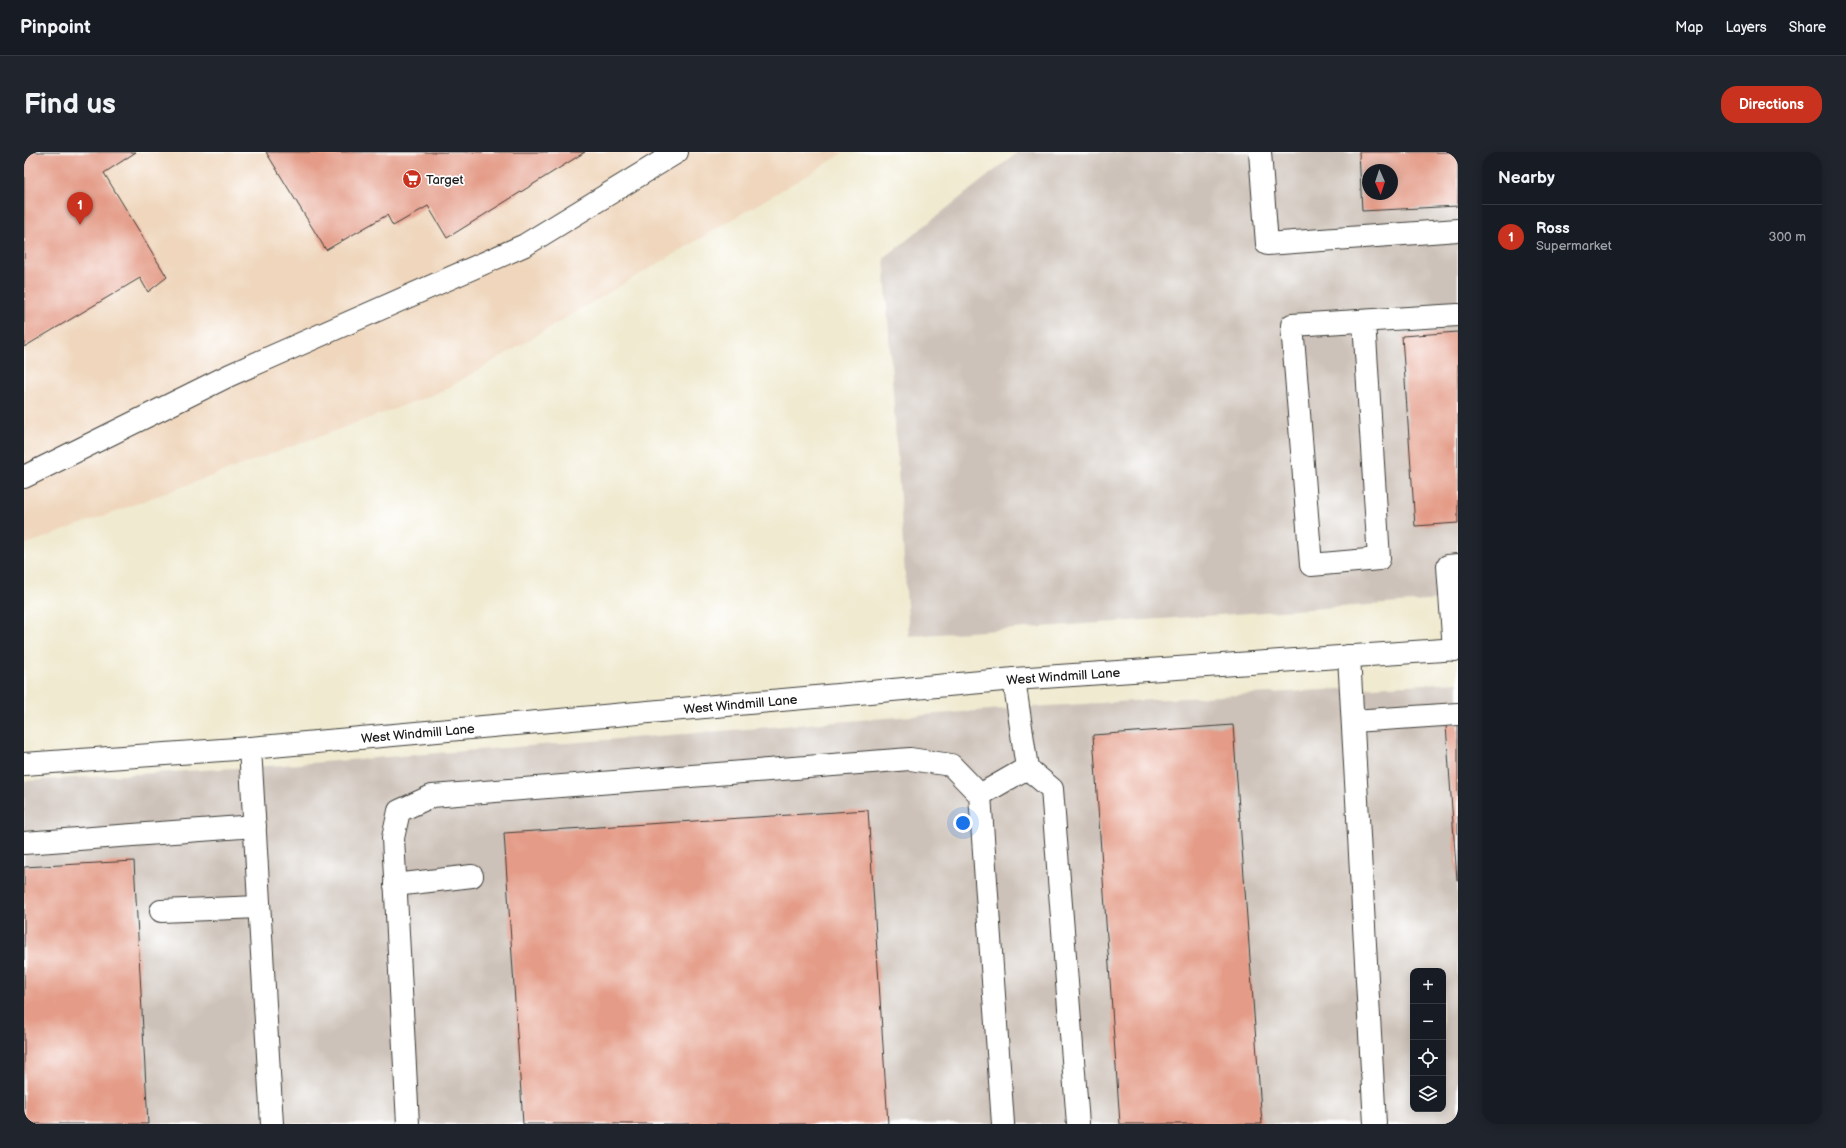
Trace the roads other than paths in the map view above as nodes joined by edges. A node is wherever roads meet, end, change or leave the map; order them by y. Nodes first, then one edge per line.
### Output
1 (677, 152) edge
2 (1260, 152) edge
3 (1458, 230) edge
4 (1458, 315) edge
5 (1364, 320) junction
6 (24, 477) edge
7 (1458, 565) edge
8 (1456, 650) edge
9 (1349, 656) junction
10 (1014, 679) junction
11 (1458, 714) edge
12 (1353, 721) junction
13 (250, 748) junction
14 (24, 764) edge
15 (1027, 768) junction
16 (980, 795) junction
17 (255, 826) junction
18 (24, 842) edge
19 (472, 876) dead end
20 (395, 886) junction
21 (259, 907) junction
22 (161, 912) dead end
23 (272, 1124) edge
24 (408, 1124) edge
25 (1003, 1124) edge
26 (1078, 1124) edge
27 (1375, 1124) edge

1 - 6 street
2 - 3 street
4 - 5 street
5 - 5 street
7 - 8 street
8 - 9 street, West Windmill Lane
9 - 10 street, West Windmill Lane
9 - 12 street
10 - 13 street, West Windmill Lane
10 - 15 street
11 - 12 street
12 - 27 street
13 - 14 street, West Windmill Lane
13 - 17 street
15 - 16 street
15 - 26 street
16 - 20 street
16 - 25 street
17 - 18 street
17 - 21 street
19 - 20 street
20 - 24 street
21 - 22 street
21 - 23 street

